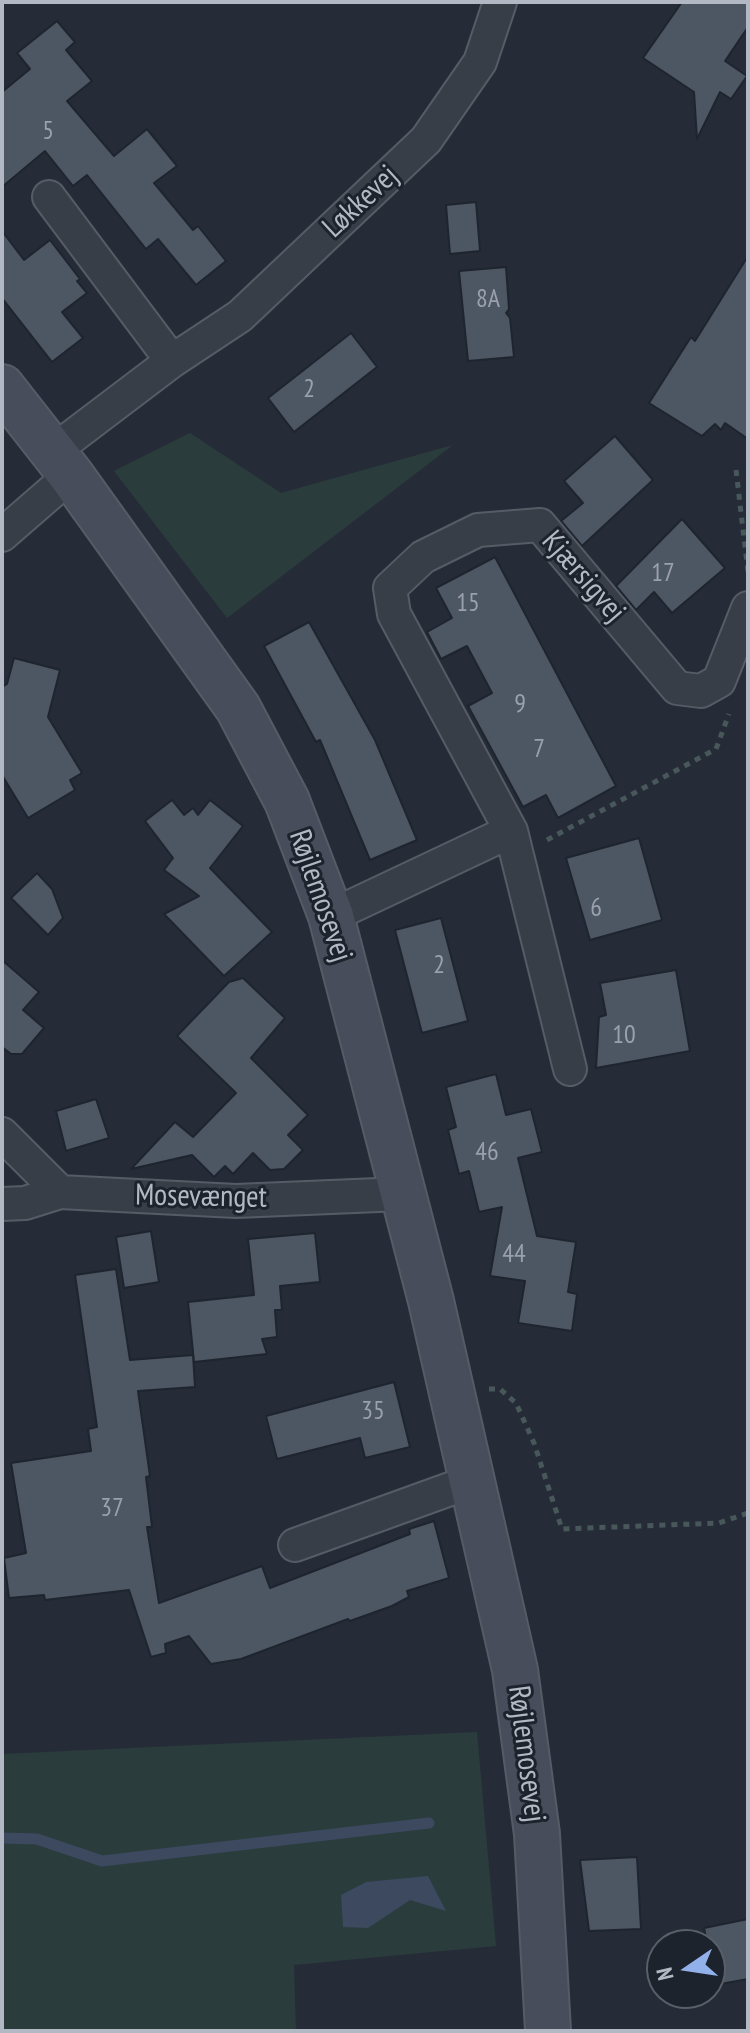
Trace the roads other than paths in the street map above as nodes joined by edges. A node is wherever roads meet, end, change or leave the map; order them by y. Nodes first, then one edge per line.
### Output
1 (500, 2) edge
2 (49, 197) dead end
3 (172, 361) junction
4 (2, 387) edge
5 (62, 464) junction
6 (2, 535) edge
7 (748, 608) edge
8 (511, 831) junction
9 (331, 916) junction
10 (570, 1069) dead end
11 (2, 1134) edge
12 (60, 1192) junction
13 (402, 1194) junction
14 (2, 1204) edge
15 (475, 1480) junction
16 (295, 1545) dead end
17 (548, 2031) edge

1 - 3 street, Løkkevej
2 - 3 street
3 - 5 street, Løkkevej
4 - 5 street, Røjlemosevej
5 - 6 street, Løkkevej
5 - 9 street, Røjlemosevej
7 - 8 street, Kjærsigvej
8 - 9 street
8 - 10 street, Kjærsigvej
9 - 13 street, Røjlemosevej
11 - 12 street
12 - 13 street, Mosevænget
12 - 14 street, Mosevænget
13 - 15 street, Røjlemosevej
15 - 16 street
15 - 17 street, Røjlemosevej

